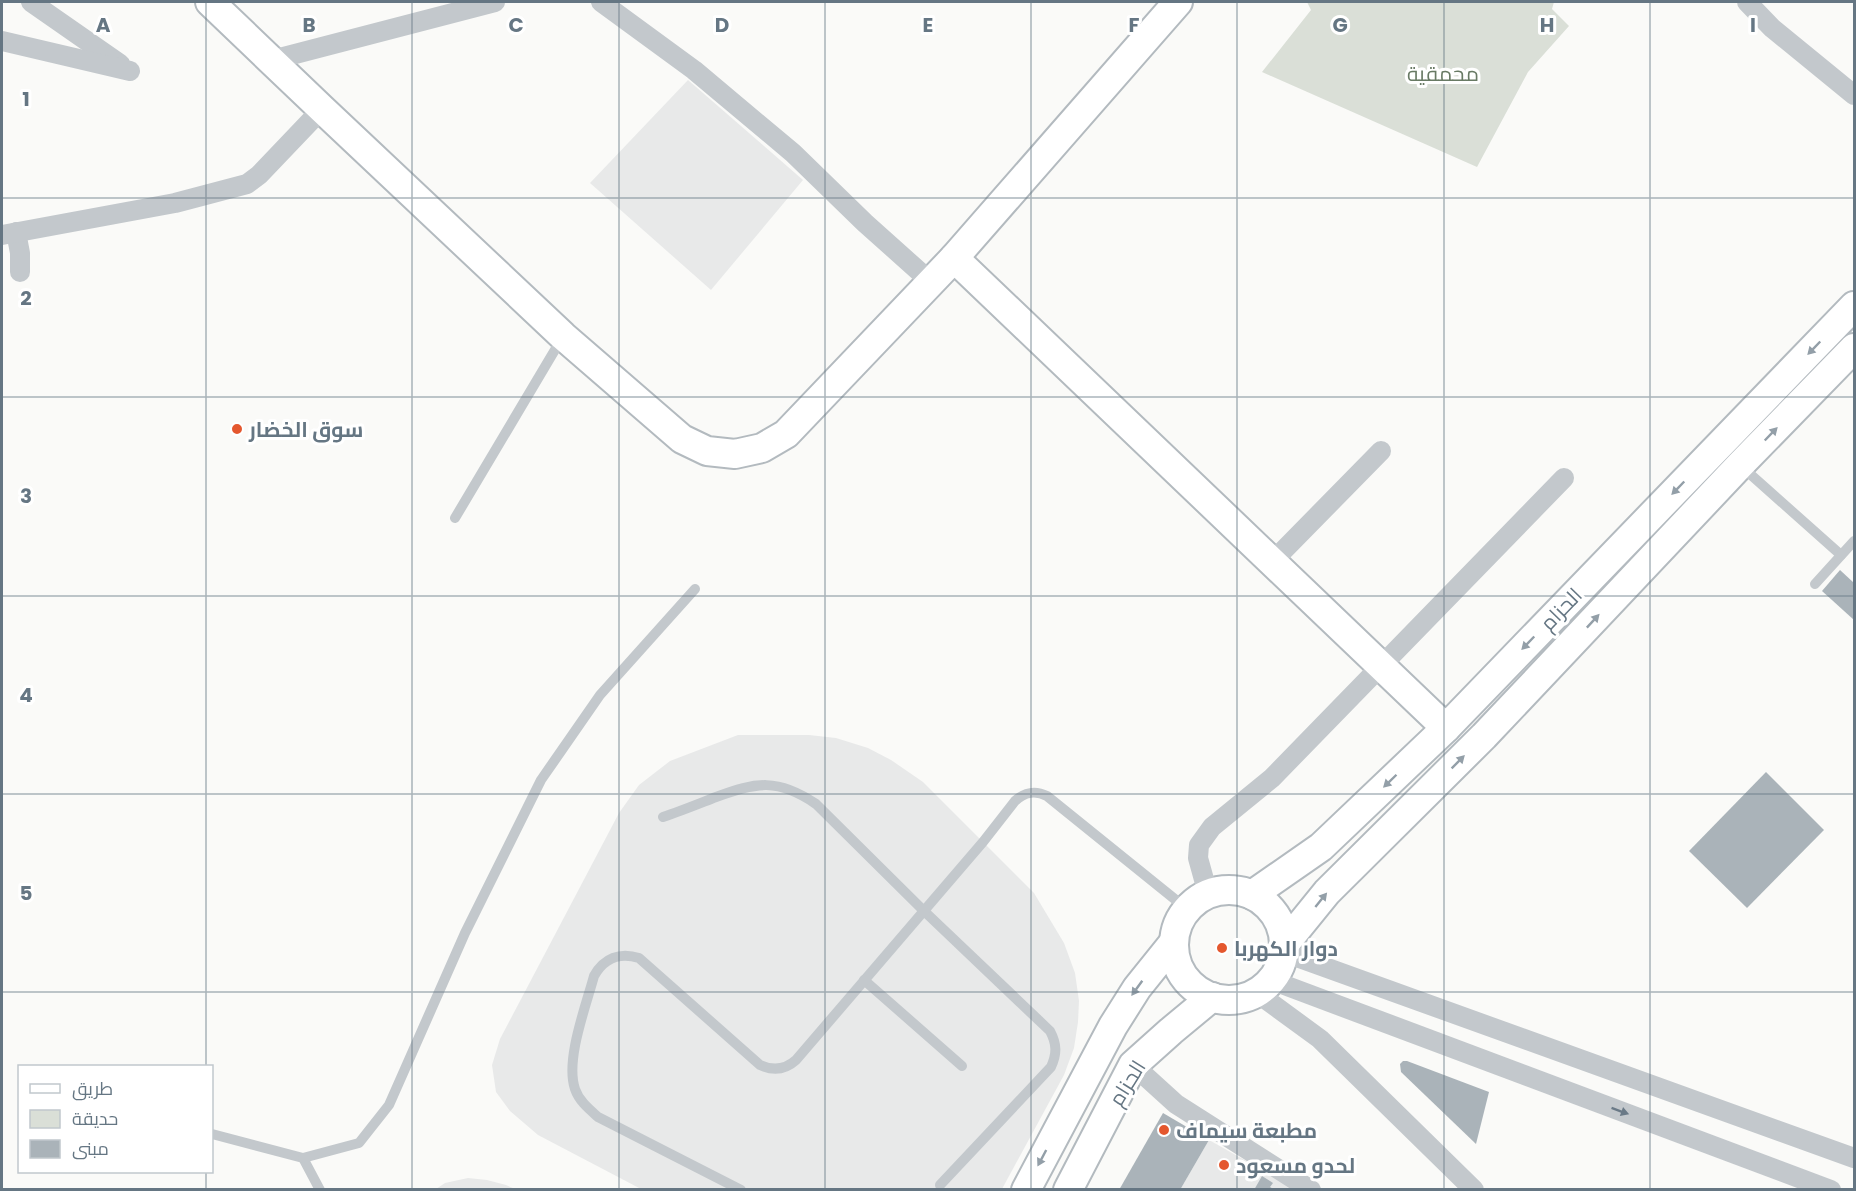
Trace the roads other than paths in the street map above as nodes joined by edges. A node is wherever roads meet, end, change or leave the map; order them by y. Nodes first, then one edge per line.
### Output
1 (31, 2) edge
2 (210, 2) edge
3 (495, 2) edge
4 (601, 2) edge
5 (1178, 2) edge
6 (1747, 2) edge
7 (2, 41) edge
8 (272, 60) junction
9 (1854, 95) edge
10 (322, 109) junction
11 (9, 234) edge
12 (954, 258) junction
13 (20, 272) dead end
14 (931, 282) junction
15 (1854, 306) edge
16 (563, 336) junction
17 (1854, 348) edge
18 (1381, 451) dead end
19 (1740, 465) junction
20 (1564, 478) dead end
21 (455, 518) dead end
22 (1854, 541) edge
23 (1841, 555) junction
24 (1272, 562) junction
25 (1815, 584) dead end
26 (695, 589) dead end
27 (1382, 666) junction
28 (1453, 720) junction
29 (1484, 736) junction
30 (663, 817) dead end
31 (1252, 895) junction
32 (1198, 902) junction
33 (924, 911) junction
34 (1174, 942) junction
35 (1284, 948) junction
36 (864, 981) junction
37 (1264, 987) junction
38 (1212, 997) junction
39 (1133, 1065) junction
40 (962, 1066) dead end
41 (213, 1134) edge
42 (303, 1158) junction
43 (1854, 1158) edge
44 (940, 1185) dead end
45 (320, 1190) edge
46 (741, 1190) edge
47 (1026, 1190) edge
48 (1068, 1190) edge
49 (1311, 1190) edge
50 (1474, 1190) edge
51 (1831, 1190) edge

1 - 7 street
2 - 8 main road
3 - 8 street
4 - 14 street
5 - 12 main road
6 - 9 street
8 - 10 main road
10 - 11 street
10 - 16 main road
11 - 13 street
12 - 14 main road
12 - 24 main road
14 - 16 main road
15 -> 28 main road, الحزام
16 - 21 lane
19 -> 17 main road, الحزام
18 - 24 street
19 - 23 lane
29 -> 19 main road, الحزام
20 - 27 street
22 - 23 lane
23 - 25 lane
24 - 27 main road
26 - 42 lane
27 - 28 main road
27 - 32 street
28 - 29 main road
28 -> 31 main road, الحزام
35 -> 29 main road, الحزام
30 - 33 lane
31 - 32 main road
31 - 35 main road
32 - 33 lane
32 - 34 main road
33 - 36 lane
33 - 44 lane
34 - 38 main road
34 -> 47 main road
35 - 37 main road
35 - 43 street
36 - 40 lane
36 - 46 lane
37 - 38 main road
37 - 50 street
37 -> 51 street
38 - 39 main road, الحزام
39 - 48 main road, الحزام
39 - 49 street
41 - 42 lane
42 - 45 lane

